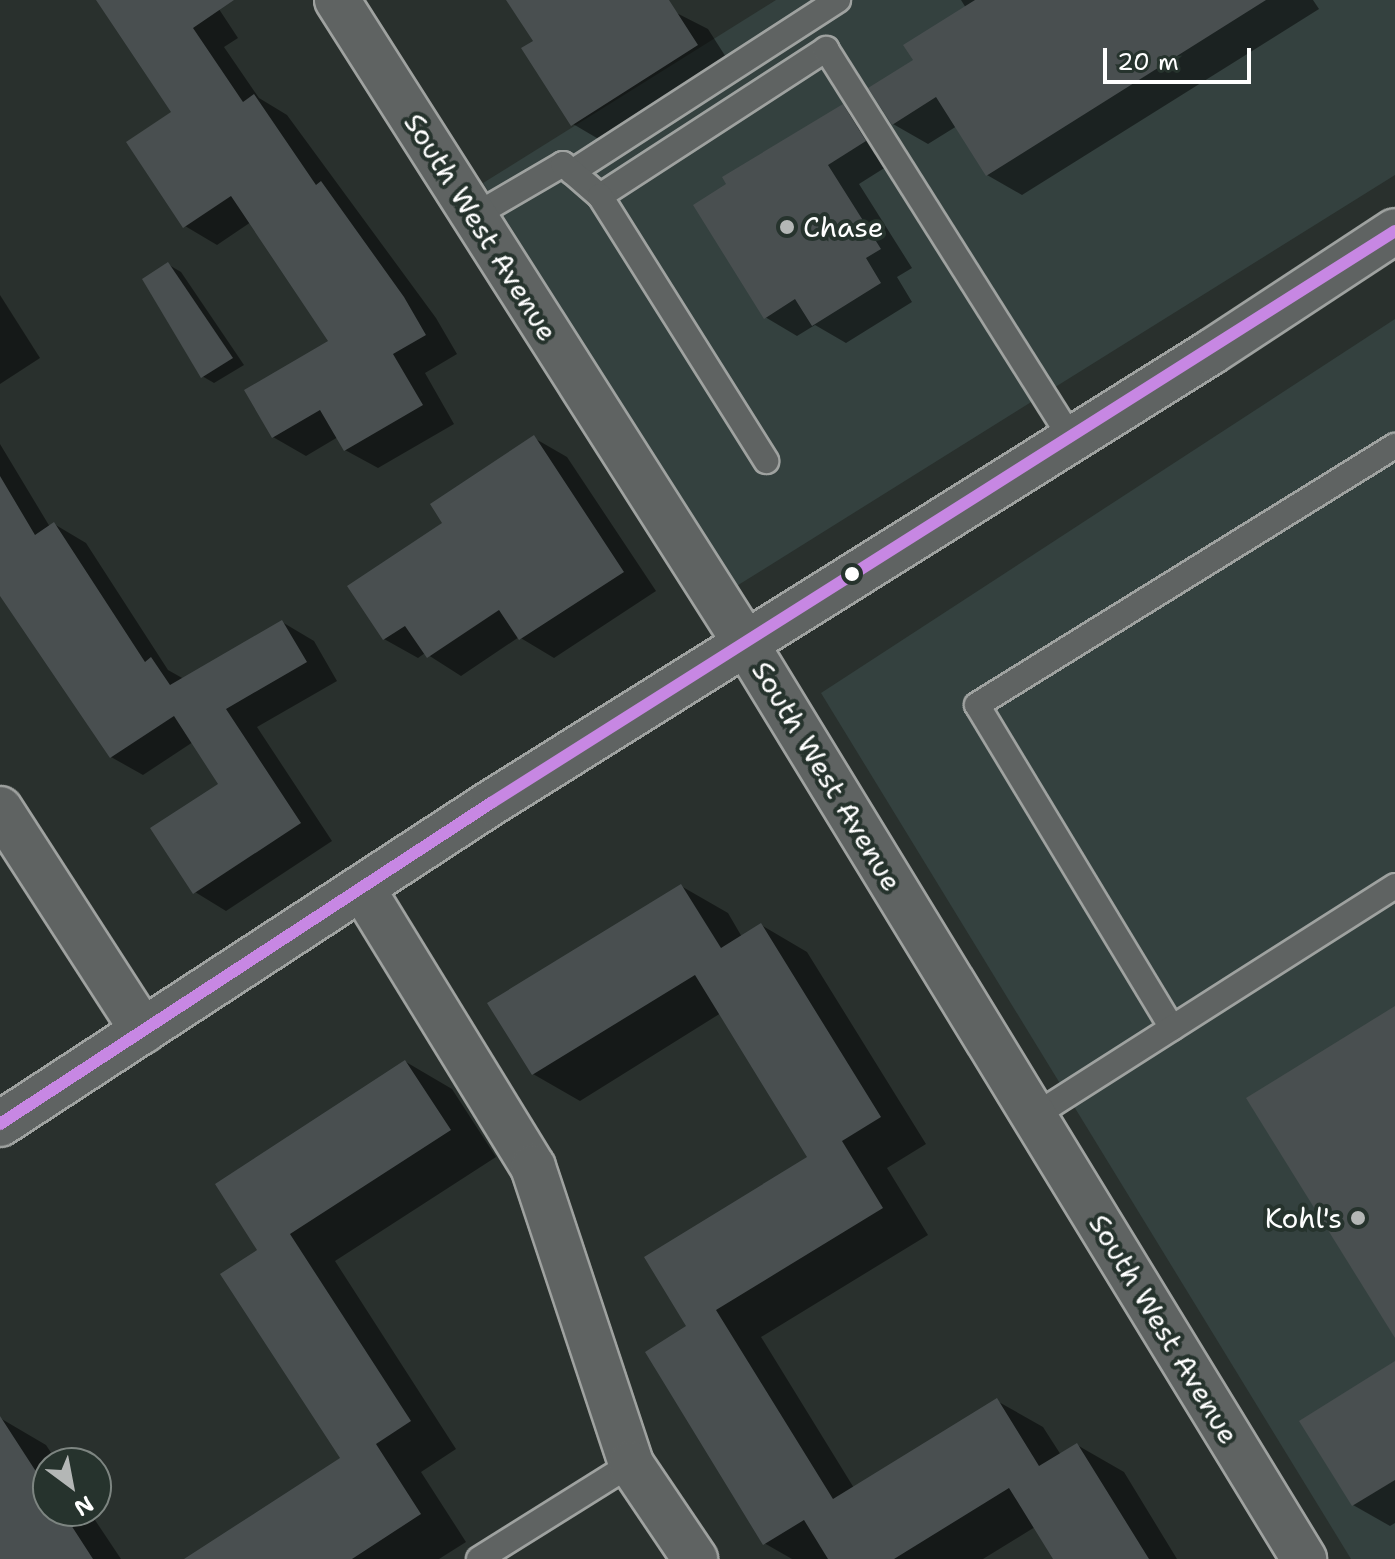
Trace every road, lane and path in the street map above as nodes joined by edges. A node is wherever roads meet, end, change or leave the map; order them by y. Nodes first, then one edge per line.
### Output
1 (337, 0) edge
2 (838, 0) edge
3 (572, 172) junction
4 (600, 196) junction
5 (474, 216) junction
6 (1395, 231) edge
7 (1072, 439) junction
8 (1395, 446) edge
9 (766, 461) dead end
10 (746, 644) junction
11 (0, 809) edge
12 (1395, 886) edge
13 (362, 888) junction
14 (1172, 1028) junction
15 (143, 1031) junction
16 (1034, 1116) junction
17 (0, 1124) edge
18 (631, 1464) junction
19 (479, 1559) edge
20 (695, 1559) edge
21 (1304, 1559) edge

1 - 5 street, South West Avenue
2 - 3 lane
3 - 4 lane
3 - 5 lane
4 - 7 lane
4 - 9 lane
5 - 10 street, South West Avenue
6 - 7 street
7 - 10 street
8 - 14 lane
10 - 13 street
10 - 16 street, South West Avenue
11 - 15 street
12 - 14 lane
13 - 15 street
13 - 18 street
14 - 16 lane
15 - 17 street
16 - 21 street, South West Avenue
18 - 19 lane
18 - 20 street

